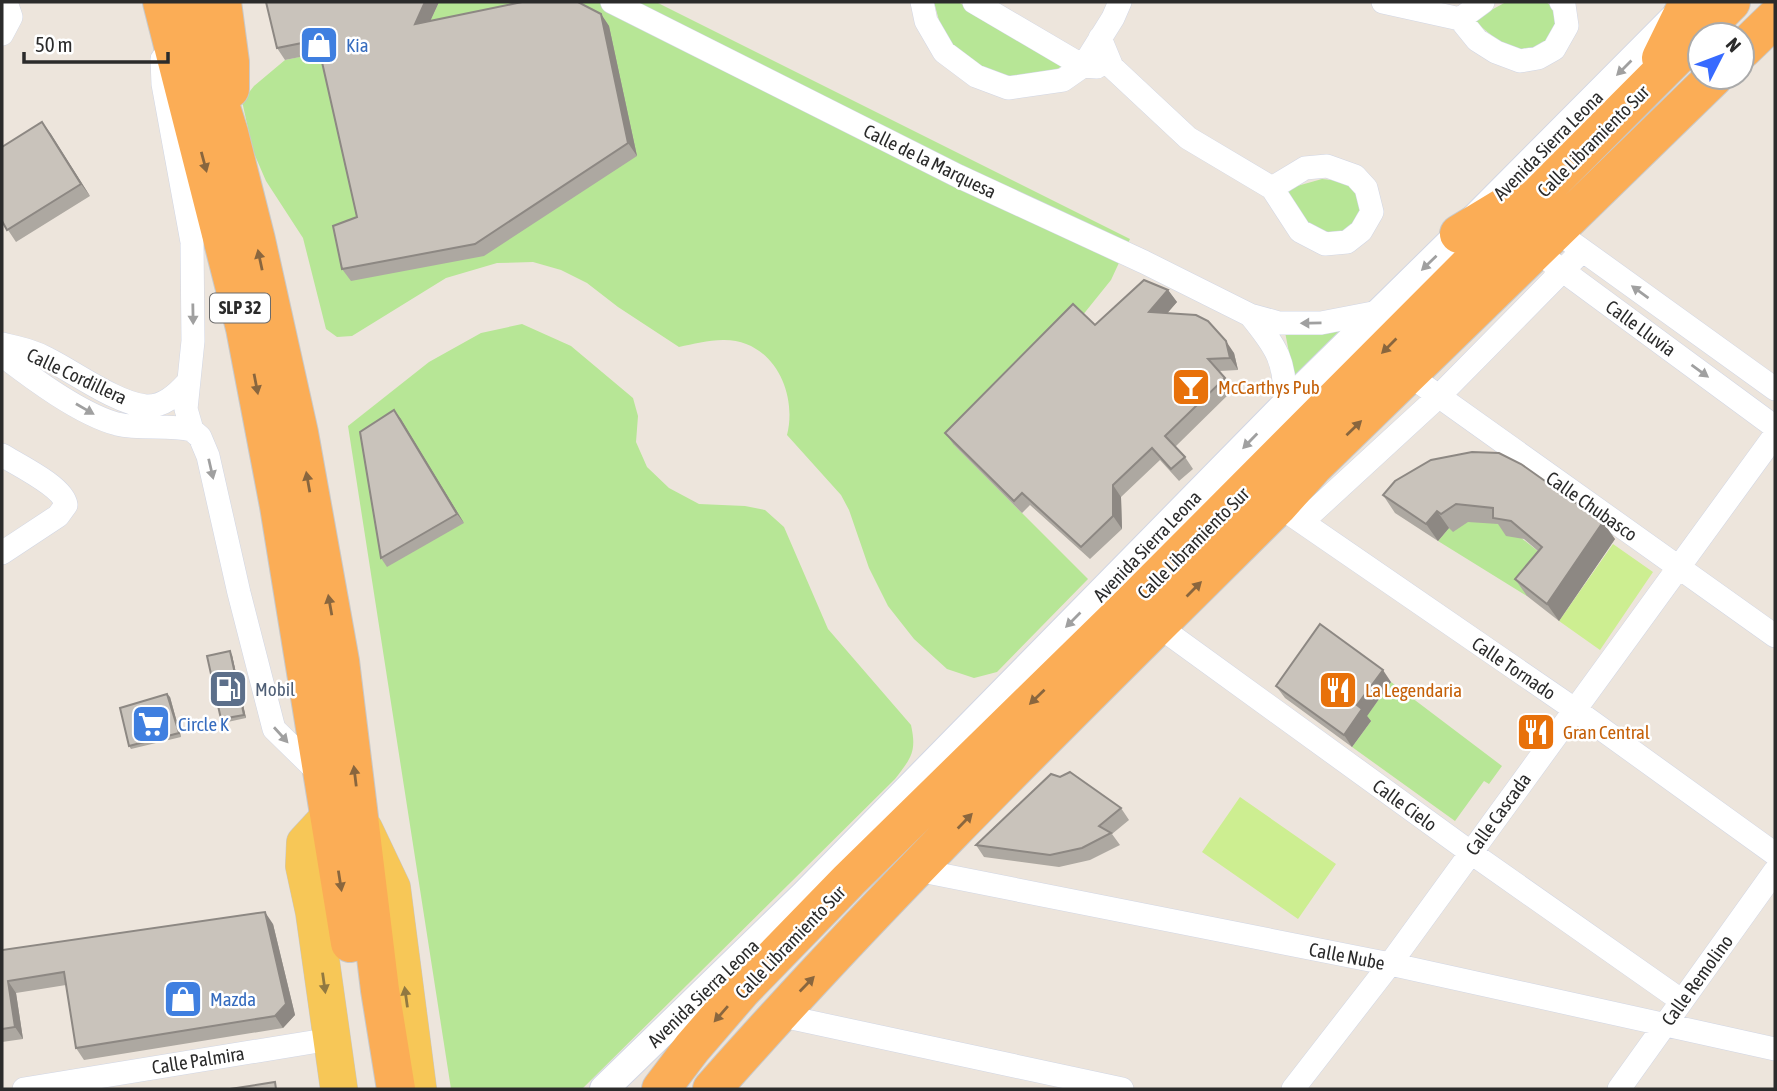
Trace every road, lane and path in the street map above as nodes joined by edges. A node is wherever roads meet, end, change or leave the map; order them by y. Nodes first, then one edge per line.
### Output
1 (6, 2) edge
2 (170, 2) edge
3 (222, 2) edge
4 (612, 2) edge
5 (922, 2) edge
6 (974, 2) edge
7 (1120, 2) edge
8 (1483, 2) edge
9 (1561, 2) edge
10 (1689, 2) edge
11 (1731, 2) edge
12 (1396, 3) edge
13 (1775, 18) edge
14 (1460, 19) junction
15 (2, 34) edge
16 (1756, 36) edge
17 (1100, 38) junction
18 (1083, 66) junction
19 (1112, 67) junction
20 (1648, 85) junction
21 (1699, 91) edge
22 (229, 133) junction
23 (1562, 173) junction
24 (1272, 188) dead end
25 (1459, 234) junction
26 (1545, 239) junction
27 (1378, 312) junction
28 (1250, 315) junction
29 (2, 344) edge
30 (2, 355) edge
31 (187, 383) junction
32 (1424, 386) junction
33 (1775, 389) edge
34 (1284, 405) junction
35 (1775, 427) edge
36 (192, 430) junction
37 (1775, 435) edge
38 (2, 455) edge
39 (1277, 504) junction
40 (2, 554) edge
41 (1679, 566) junction
42 (1144, 615) junction
43 (1775, 636) edge
44 (1574, 709) junction
45 (322, 776) junction
46 (345, 819) junction
47 (1471, 852) junction
48 (1775, 855) edge
49 (917, 870) junction
50 (1775, 871) edge
51 (849, 880) junction
52 (804, 895) junction
53 (314, 912) junction
54 (351, 948) junction
55 (1390, 964) junction
56 (368, 990) junction
57 (1682, 1001) junction
58 (1664, 1025) junction
59 (766, 1028) junction
60 (331, 1039) junction
61 (1775, 1049) edge
62 (24, 1089) edge
63 (339, 1089) edge
64 (371, 1089) edge
65 (396, 1089) edge
66 (418, 1089) edge
67 (604, 1089) edge
68 (661, 1089) edge
69 (712, 1089) edge
70 (737, 1089) edge
71 (1122, 1089) edge
72 (1293, 1089) edge
73 (1619, 1089) edge

1 - 15 street
2 - 22 highway, SLP 32
2 -> 31 street
2 -> 45 highway, SLP 32
3 - 22 highway
4 - 28 street, Calle de la Marquesa
5 - 18 street
6 - 18 street
7 - 17 street
8 - 14 street
9 - 14 street
10 - 20 highway
10 -> 25 street, Avenida Sierra Leona
11 - 20 highway, Calle Libramiento Sur
12 - 14 street
13 - 16 highway
17 - 18 street
17 - 19 street
18 - 19 street
19 - 24 street
20 - 23 highway, Calle Libramiento Sur
21 - 26 highway, Calle Libramiento Sur
46 -> 22 highway, SLP 32
23 - 25 highway
23 - 26 highway, Calle Libramiento Sur
25 -> 27 street, Avenida Sierra Leona
26 - 32 highway, Calle Libramiento Sur
33 -> 26 street, Calle Lluvia
26 -> 35 street, Calle Lluvia
26 -> 39 highway, Calle Libramiento Sur
27 -> 28 street, Calle de la Marquesa
27 - 34 street, Avenida Sierra Leona
28 - 34 street, Calle de la Marquesa
29 - 31 street, Calle Cordillera
30 -> 36 street, Calle Cordillera
31 - 36 street
32 - 39 highway, Calle Libramiento Sur
32 - 41 street, Calle Chubasco
34 -> 52 street, Avenida Sierra Leona
36 -> 45 street
37 - 41 street, Calle Cascada
38 - 40 street
39 - 42 highway, Calle Libramiento Sur
39 - 44 street, Calle Tornado
41 - 43 street, Calle Chubasco
41 - 44 street, Calle Cascada
42 - 47 street, Calle Cielo
49 -> 42 highway, Calle Libramiento Sur
42 -> 51 highway, Calle Libramiento Sur
44 - 47 street, Calle Cascada
44 - 48 street, Calle Tornado
45 - 46 highway, SLP 32
46 - 53 main road
46 -> 54 highway, SLP 32
46 - 56 highway, SLP 32
66 -> 46 main road
47 - 55 street, Calle Cascada
47 - 57 street, Calle Cielo
49 - 55 street, Calle Nube
59 -> 49 highway, Calle Libramiento Sur
50 - 57 street, Calle Remolino
51 - 52 highway
51 -> 68 highway, Calle Libramiento Sur
52 - 67 street, Avenida Sierra Leona
53 - 54 highway
53 -> 60 main road
54 - 56 highway, SLP 32
55 - 58 street, Calle Nube
55 - 72 street, Calle Cascada
56 - 64 highway, SLP 32
56 - 65 highway, SLP 32
57 - 58 street, Calle Remolino
58 - 61 street, Calle Nube
58 - 73 street, Calle Remolino
59 - 69 highway, Calle Libramiento Sur
59 - 70 street
59 - 71 street
60 - 62 street, Calle Palmira
60 - 63 main road

